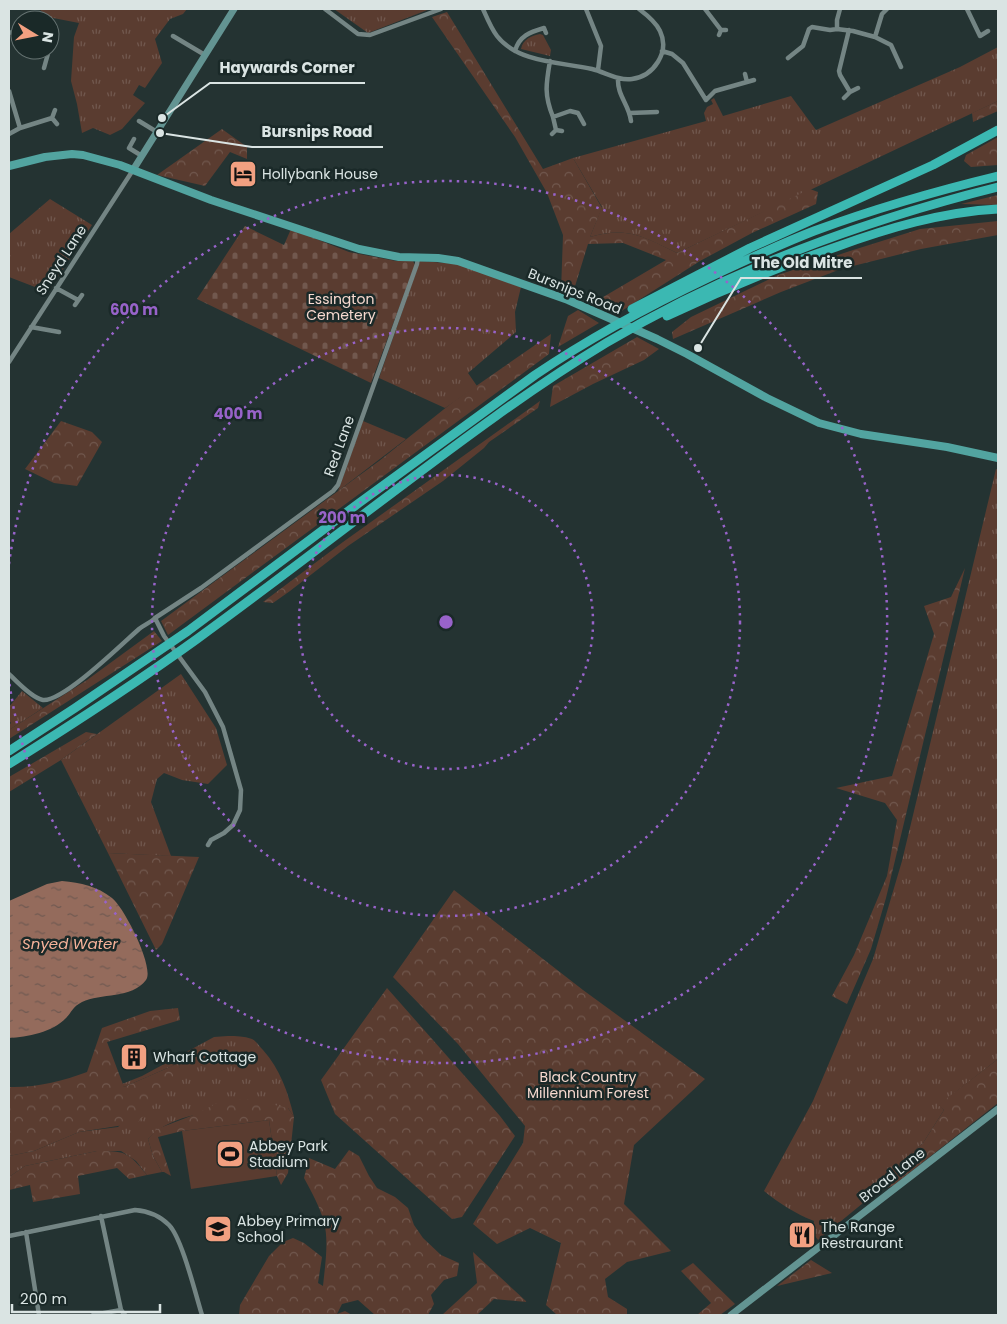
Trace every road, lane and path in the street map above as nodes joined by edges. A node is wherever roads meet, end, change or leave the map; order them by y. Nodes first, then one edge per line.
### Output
1 (234, 9) edge
2 (325, 9) edge
3 (442, 9) edge
4 (483, 9) edge
5 (586, 9) edge
6 (639, 9) edge
7 (705, 9) edge
8 (840, 9) edge
9 (887, 9) edge
10 (967, 9) edge
11 (837, 29) junction
12 (849, 30) junction
13 (988, 31) dead end
14 (722, 32) dead end
15 (546, 33) dead end
16 (173, 36) dead end
17 (980, 36) junction
18 (875, 37) junction
19 (973, 39) dead end
20 (515, 50) junction
21 (662, 51) junction
22 (205, 55) junction
23 (788, 58) dead end
24 (46, 60) edge
25 (550, 61) junction
26 (901, 67) dead end
27 (44, 68) dead end
28 (598, 70) junction
29 (745, 74) dead end
30 (618, 78) junction
31 (754, 80) dead end
32 (747, 82) junction
33 (858, 88) dead end
34 (9, 91) edge
35 (850, 92) junction
36 (844, 98) dead end
37 (706, 100) junction
38 (710, 105) dead end
39 (56, 110) dead end
40 (657, 112) dead end
41 (630, 113) junction
42 (553, 117) junction
43 (52, 118) junction
44 (139, 121) dead end
45 (631, 121) dead end
46 (574, 122) dead end
47 (57, 124) dead end
48 (20, 128) junction
49 (998, 130) edge
50 (562, 131) dead end
51 (157, 132) junction
52 (9, 134) edge
53 (134, 139) dead end
54 (142, 156) junction
55 (9, 166) edge
56 (133, 170) junction
57 (998, 176) edge
58 (998, 187) edge
59 (877, 191) junction
60 (998, 209) edge
61 (943, 216) junction
62 (835, 237) junction
63 (418, 258) junction
64 (750, 258) junction
65 (56, 288) junction
66 (82, 295) dead end
67 (78, 300) junction
68 (75, 305) dead end
69 (31, 327) junction
70 (59, 332) dead end
71 (608, 342) junction
72 (581, 345) junction
73 (9, 362) edge
74 (998, 458) edge
75 (155, 618) junction
76 (9, 674) edge
77 (9, 751) edge
78 (9, 764) edge
79 (208, 845) dead end
80 (998, 1109) edge
81 (100, 1216) junction
82 (26, 1232) junction
83 (9, 1236) edge
84 (121, 1310) junction
85 (39, 1315) edge
86 (93, 1315) edge
87 (125, 1315) edge
88 (202, 1315) edge
89 (731, 1315) edge

1 - 22 main road
2 - 3 street
4 - 20 street
5 - 28 street
6 - 21 street
7 - 14 street
8 - 11 street
9 - 18 street
10 - 17 street
11 - 12 street
11 - 23 street
12 - 18 street
12 - 35 street
13 - 17 street
15 - 20 street
16 - 22 street
17 - 19 street
18 - 26 street
20 - 25 street
21 - 30 street
21 - 37 street
22 - 51 main road
24 - 27 street
25 - 28 street
25 - 42 street
28 - 30 street
29 - 32 street
30 - 41 street
31 - 32 street
32 - 37 street
33 - 35 street
34 - 48 street
35 - 36 street
37 - 38 street
39 - 43 street
40 - 41 street
41 - 45 street
42 - 46 street
42 - 50 street
43 - 47 street
43 - 48 street
44 - 51 street
48 - 52 street
49 - 59 highway
51 - 54 main road
53 - 54 street
54 - 56 main road
55 - 56 main road, Bursnips Road
56 - 63 main road, Bursnips Road
56 - 65 street, Sneyd Lane
57 - 64 highway
58 - 62 highway
59 - 64 highway
59 - 72 highway
60 - 61 highway
61 - 62 highway
61 - 71 highway
62 - 71 highway
63 - 74 main road, Bursnips Road
63 - 75 street, Red Lane
64 - 72 highway
65 - 67 street
65 - 69 street, Sneyd Lane
66 - 67 street
67 - 68 street
69 - 70 street
69 - 73 street, Sneyd Lane
71 - 78 highway
72 - 77 highway
75 - 76 street, Red Lane
75 - 79 street
80 - 89 main road, Broad Lane
81 - 82 street
81 - 84 street
81 - 88 street
82 - 83 street
82 - 85 street
84 - 86 street
84 - 87 street

